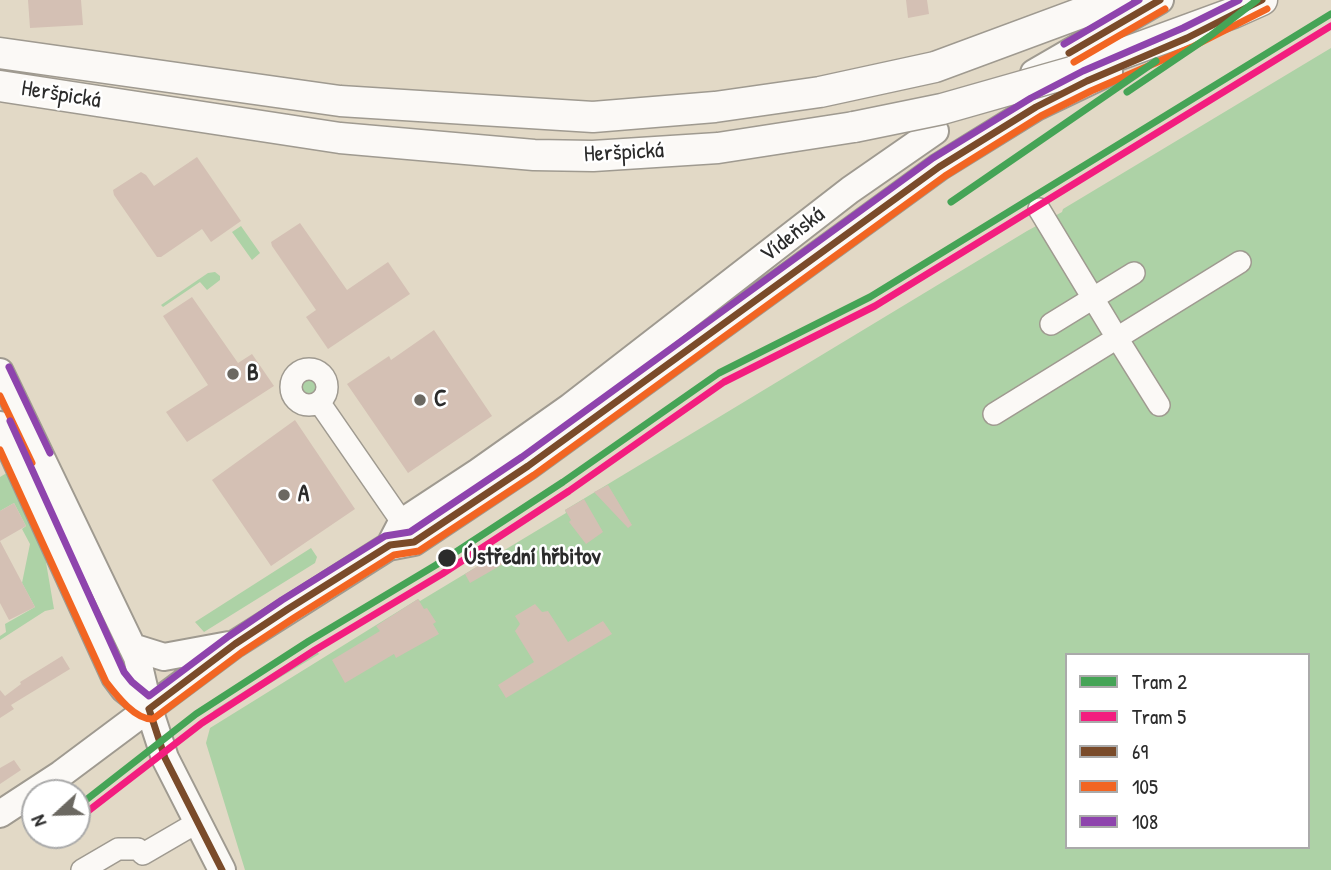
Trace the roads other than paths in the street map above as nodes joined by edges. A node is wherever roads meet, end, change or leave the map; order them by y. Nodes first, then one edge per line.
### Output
1 (1116, 0) edge
2 (1160, 0) edge
3 (1262, 0) edge
4 (1233, 13) junction
5 (0, 53) edge
6 (1034, 73) dead end
7 (0, 86) edge
8 (935, 131) dead end
9 (1039, 209) dead end
10 (1240, 262) dead end
11 (1134, 273) dead end
12 (1093, 298) junction
13 (1051, 324) dead end
14 (1114, 333) junction
15 (0, 372) edge
16 (319, 402) dead end
17 (1158, 405) dead end
18 (994, 414) dead end
19 (0, 425) edge
20 (396, 534) junction
21 (235, 644) junction
22 (132, 647) junction
23 (149, 709) junction
24 (0, 814) edge
25 (198, 822) junction
26 (82, 870) edge
27 (222, 870) edge

1 - 5 highway, Heršpická
2 - 6 main road
3 - 4 highway, Vídeňská
4 - 7 highway, Heršpická, bridge
4 - 20 main road, Vídeňská
8 - 20 main road, Vídeňská
9 - 12 street
10 - 14 street
11 - 12 street
12 - 13 street
12 - 14 street
14 - 17 street
14 - 18 street
15 - 22 main road
16 - 20 street
19 - 23 main road
20 - 21 main road, Vídeňská
21 - 22 main road
21 - 23 main road, Vídeňská
22 - 23 main road
23 - 24 main road, Vídeňská
23 - 25 main road
25 - 26 street
25 - 27 main road

